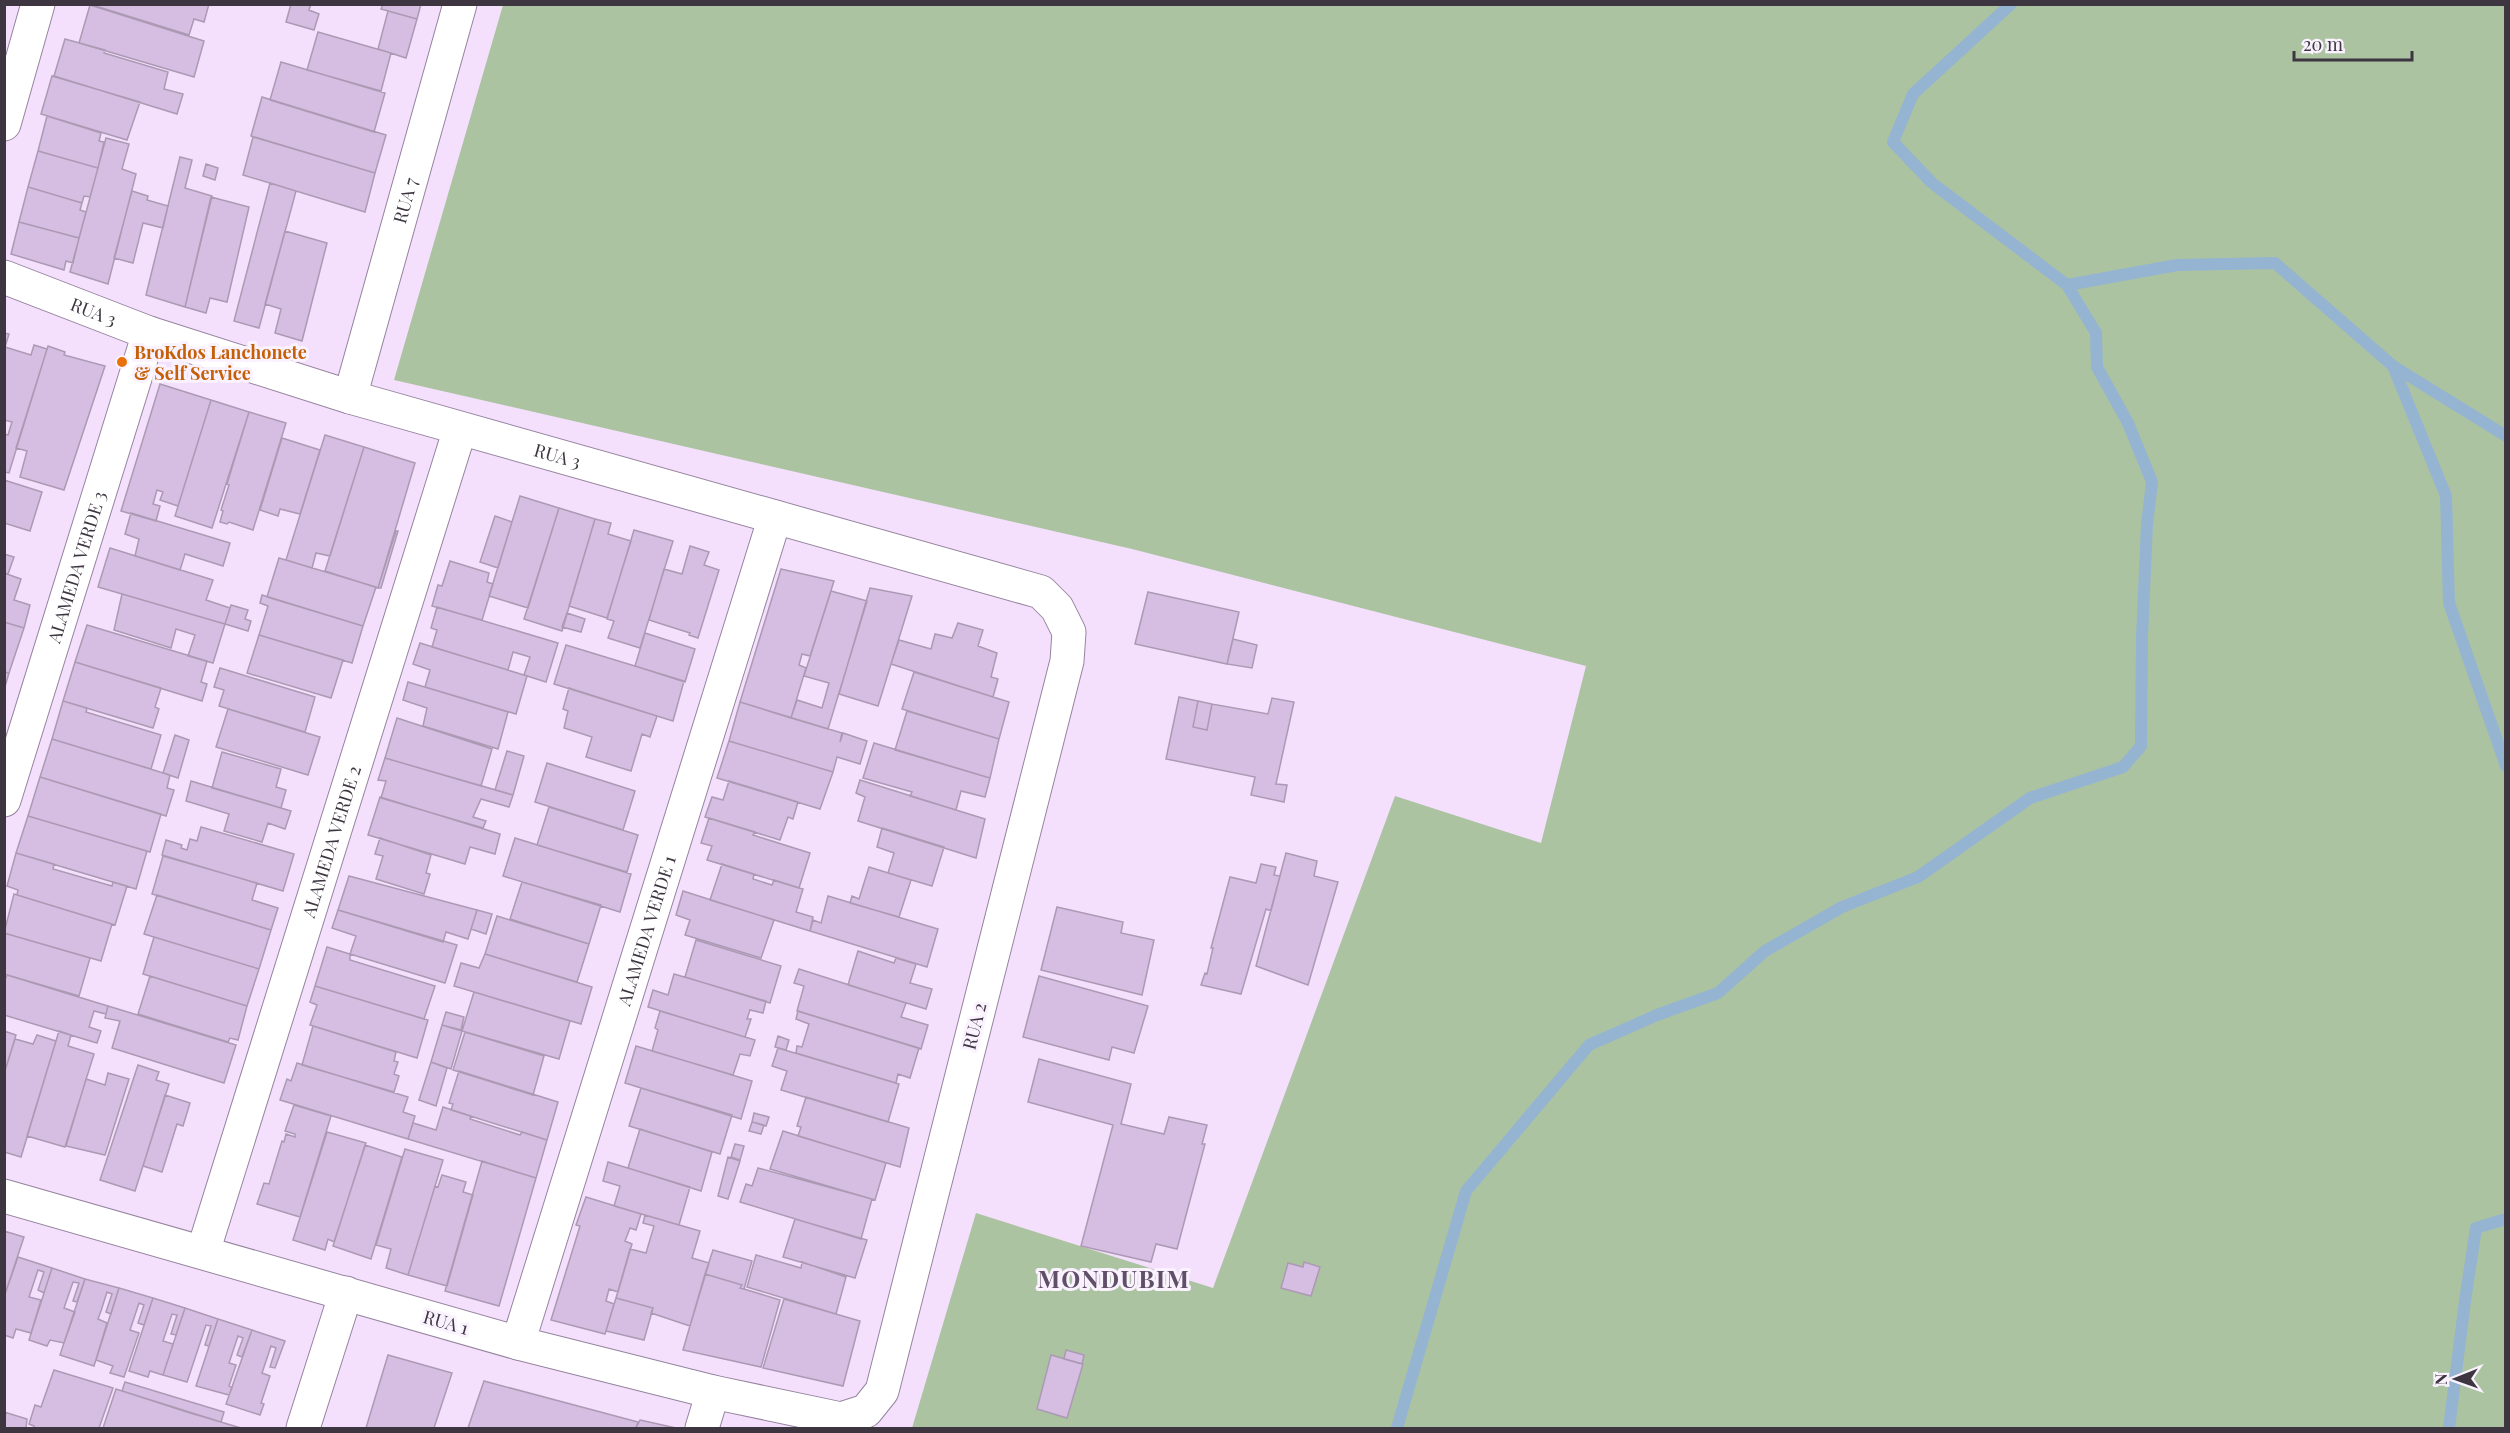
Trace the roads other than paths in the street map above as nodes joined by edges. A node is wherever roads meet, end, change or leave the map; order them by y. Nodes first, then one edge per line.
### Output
1 (38, 4) edge
2 (460, 4) edge
3 (4, 124) edge
4 (4, 277) edge
5 (149, 333) junction
6 (350, 397) junction
7 (460, 429) junction
8 (775, 517) junction
9 (1067, 661) joint
10 (4, 800) edge
11 (4, 1196) edge
12 (203, 1252) junction
13 (346, 1293) junction
14 (518, 1343) junction
15 (882, 1391) joint
16 (713, 1392) junction
17 (303, 1428) edge
18 (702, 1428) edge

1 - 3 street
2 - 6 street, RUA 7
4 - 5 street, RUA 3
5 - 6 street, RUA 3
5 - 10 street, ALAMEDA VERDE 3
6 - 7 street, RUA 3
7 - 8 street, RUA 3
7 - 12 street, ALAMEDA VERDE 2
8 - 9 street, RUA 3
8 - 14 street, ALAMEDA VERDE 1
9 - 15 street, RUA 2
11 - 12 street, RUA 1
12 - 13 street, RUA 1
13 - 14 street, RUA 1
13 - 17 street
14 - 16 street, RUA 1
15 - 16 street, RUA 1
16 - 18 street

